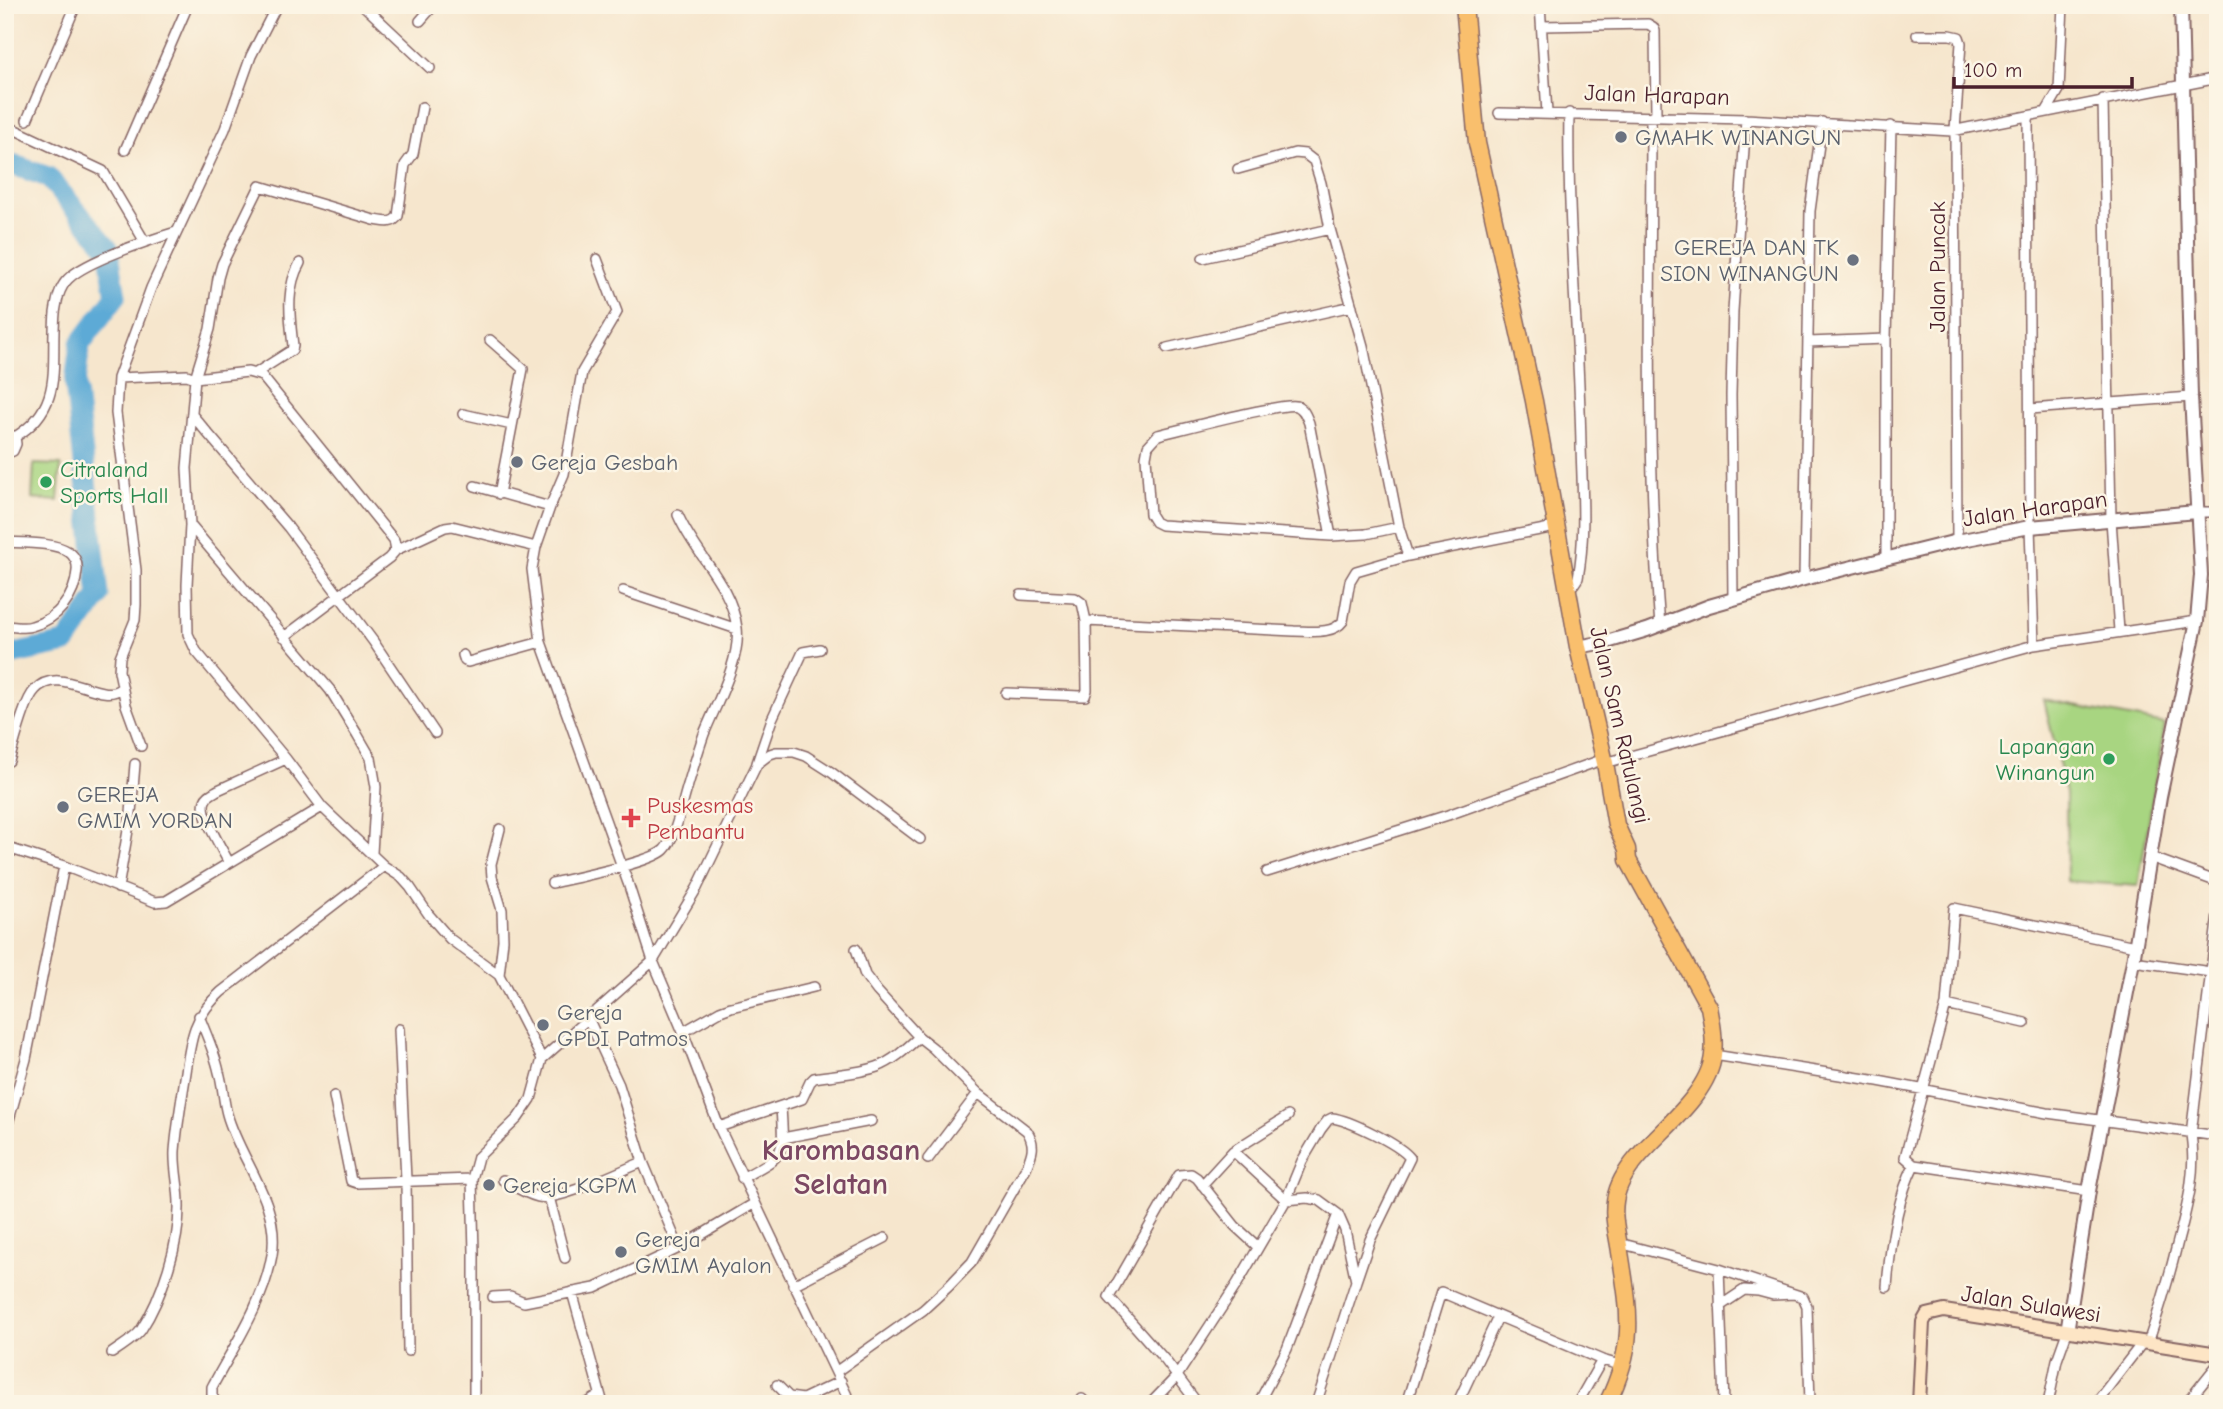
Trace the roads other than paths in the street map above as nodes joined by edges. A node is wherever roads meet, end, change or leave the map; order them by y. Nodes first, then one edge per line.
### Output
1 (76, 5) edge
2 (188, 5) edge
3 (277, 5) edge
4 (363, 5) edge
5 (434, 5) edge
6 (1464, 5) edge
7 (1540, 5) edge
8 (2063, 5) edge
9 (2181, 5) edge
10 (420, 21) dead end
11 (1542, 26) junction
12 (1917, 35) dead end
13 (430, 68) dead end
14 (2218, 78) edge
15 (2183, 84) junction
16 (2059, 90) junction
17 (2104, 99) junction
18 (2072, 106) junction
19 (422, 107) dead end
20 (2046, 112) junction
21 (1499, 113) dead end
22 (1547, 113) junction
23 (1569, 114) junction
24 (1653, 116) junction
25 (2028, 116) junction
26 (1746, 118) junction
27 (27, 120) dead end
28 (1822, 122) junction
29 (5, 125) edge
30 (1891, 126) junction
31 (1955, 130) junction
32 (125, 150) dead end
33 (1238, 169) dead end
34 (1330, 229) junction
35 (176, 232) junction
36 (145, 242) junction
37 (1203, 258) dead end
38 (597, 259) dead end
39 (300, 263) dead end
40 (1352, 306) junction
41 (1886, 339) junction
42 (490, 340) dead end
43 (1808, 342) junction
44 (1167, 348) dead end
45 (256, 373) junction
46 (118, 378) junction
47 (195, 378) junction
48 (2191, 397) junction
49 (2108, 403) junction
50 (2030, 409) junction
51 (463, 414) dead end
52 (193, 416) junction
53 (512, 425) junction
54 (5, 432) edge
55 (15, 437) junction
56 (5, 454) edge
57 (475, 486) dead end
58 (499, 494) junction
59 (550, 507) junction
60 (2196, 512) junction
61 (2218, 512) edge
62 (678, 515) dead end
63 (2111, 520) junction
64 (190, 525) junction
65 (1399, 527) junction
66 (1555, 527) junction
67 (2030, 527) junction
68 (1331, 536) junction
69 (1957, 541) junction
70 (5, 542) edge
71 (536, 547) junction
72 (396, 550) junction
73 (1409, 556) junction
74 (1886, 557) junction
75 (1804, 579) junction
76 (1567, 589) junction
77 (623, 591) dead end
78 (340, 595) junction
79 (1021, 595) dead end
80 (1733, 599) junction
81 (1086, 621) junction
82 (2197, 621) junction
83 (5, 626) edge
84 (1660, 626) junction
85 (737, 629) junction
86 (2119, 631) junction
87 (284, 637) junction
88 (541, 642) junction
89 (2034, 645) junction
90 (1578, 647) junction
91 (820, 649) dead end
92 (463, 655) dead end
93 (121, 688) junction
94 (1006, 693) dead end
95 (435, 733) dead end
96 (141, 746) dead end
97 (286, 759) junction
98 (9, 761) dead end
99 (1604, 761) junction
100 (135, 764) dead end
101 (757, 764) junction
102 (322, 807) junction
103 (500, 829) dead end
104 (920, 839) dead end
105 (5, 848) edge
106 (372, 853) junction
107 (2150, 857) junction
108 (229, 863) junction
109 (64, 866) junction
110 (384, 866) junction
111 (621, 866) junction
112 (1267, 872) dead end
113 (2218, 882) edge
114 (552, 883) dead end
115 (118, 888) junction
116 (2218, 914) edge
117 (2135, 946) junction
118 (856, 949) dead end
119 (653, 961) junction
120 (2133, 961) junction
121 (2215, 972) edge
122 (499, 975) junction
123 (814, 987) dead end
124 (1946, 1005) junction
125 (199, 1016) junction
126 (588, 1018) junction
127 (2025, 1023) dead end
128 (399, 1029) dead end
129 (683, 1032) junction
130 (919, 1037) junction
131 (1713, 1055) junction
132 (542, 1059) junction
133 (1923, 1090) junction
134 (978, 1093) junction
135 (334, 1096) dead end
136 (781, 1107) junction
137 (1288, 1116) dead end
138 (871, 1121) dead end
139 (2101, 1121) junction
140 (719, 1127) junction
141 (5, 1134) edge
142 (2192, 1134) junction
143 (2218, 1136) edge
144 (783, 1138) junction
145 (1233, 1151) junction
146 (928, 1158) dead end
147 (643, 1161) junction
148 (1914, 1165) junction
149 (742, 1178) junction
150 (472, 1179) junction
151 (406, 1180) junction
152 (503, 1180) dead end
153 (1202, 1185) junction
154 (2089, 1191) junction
155 (549, 1197) junction
156 (1286, 1200) junction
157 (755, 1203) junction
158 (1338, 1214) junction
159 (885, 1238) dead end
160 (1619, 1243) junction
161 (1258, 1247) junction
162 (679, 1248) junction
163 (565, 1258) dead end
164 (1719, 1269) junction
165 (1356, 1281) junction
166 (793, 1285) junction
167 (1887, 1287) dead end
168 (572, 1292) junction
169 (1799, 1294) junction
170 (493, 1297) dead end
171 (1720, 1306) junction
172 (1498, 1317) junction
173 (2067, 1332) junction
174 (2146, 1343) junction
175 (408, 1351) dead end
176 (112, 1353) dead end
177 (2218, 1354) edge
178 (1602, 1360) junction
179 (2218, 1364) edge
180 (1623, 1367) junction
181 (837, 1371) junction
182 (1177, 1376) junction
183 (841, 1381) junction
184 (777, 1385) dead end
185 (602, 1399) edge
186 (213, 1402) edge
187 (474, 1404) edge
188 (586, 1404) edge
189 (851, 1404) edge
190 (1150, 1404) edge
191 (1198, 1404) edge
192 (1258, 1404) edge
193 (1316, 1404) edge
194 (1406, 1404) edge
195 (1457, 1404) edge
196 (1577, 1404) edge
197 (1607, 1404) edge
198 (1724, 1404) edge
199 (1810, 1404) edge
200 (1919, 1404) edge
201 (2048, 1404) edge
202 (2095, 1404) edge
203 (2186, 1404) edge

1 - 27 street
2 - 32 street
3 - 35 street
4 - 13 street
5 - 10 street
6 - 66 highway, Jalan Sam Ratulangi
7 - 11 street
8 - 16 street
9 - 15 street
11 - 22 street
11 - 24 street
12 - 31 street, Jalan Puncak
14 - 15 street, Jalan Harapan
15 - 17 street, Jalan Harapan
15 - 48 street
16 - 18 street
16 - 20 street
17 - 18 street, Jalan Harapan
17 - 49 street
18 - 20 street, Jalan Harapan
19 - 47 street
20 - 25 street, Jalan Harapan
21 - 22 street
22 - 23 street
23 - 24 street, Jalan Harapan
23 - 76 street, Jalan Harapan
24 - 26 street, Jalan Harapan
24 - 84 street
25 - 31 street, Jalan Harapan
25 - 50 street
26 - 28 street, Jalan Harapan
26 - 80 street
28 - 30 street, Jalan Harapan
28 - 43 street
29 - 36 street
30 - 31 street, Jalan Harapan
30 - 41 street
31 - 69 street, Jalan Puncak
33 - 34 street
34 - 37 street
34 - 40 street
35 - 36 street
35 - 46 street
36 - 55 street
38 - 59 street
39 - 45 street
40 - 44 street
40 - 65 street
41 - 43 street
41 - 74 street
42 - 53 street
43 - 75 street
45 - 47 street
45 - 72 street
46 - 47 street
46 - 93 street
47 - 52 street
48 - 49 street
48 - 60 street
49 - 50 street
49 - 63 street
50 - 67 street
51 - 53 street
52 - 64 street
52 - 78 street
53 - 58 street
54 - 55 street
55 - 56 street
57 - 58 street
58 - 59 street
59 - 71 street
60 - 61 street, Jalan Harapan
60 - 63 street, Jalan Harapan
60 - 82 street
62 - 85 street
63 - 67 street, Jalan Harapan
63 - 86 street
64 - 87 street
64 - 97 street
65 - 68 street
65 - 73 street
66 - 73 street
66 - 76 highway, Jalan Sam Ratulangi
67 - 69 street, Jalan Harapan
67 - 89 street
68 - 68 street
69 - 74 street, Jalan Harapan
70 - 83 street
71 - 72 street
71 - 88 street
72 - 78 street
73 - 81 street
74 - 75 street, Jalan Harapan
75 - 80 street, Jalan Harapan
76 - 90 highway, Jalan Sam Ratulangi
77 - 85 street
78 - 87 street
78 - 95 street
79 - 81 street
80 - 84 street, Jalan Harapan
81 - 94 street
82 - 86 street
82 - 107 street
84 - 90 street, Jalan Harapan
85 - 111 street
86 - 89 street
87 - 106 street
88 - 92 street
88 - 111 street
89 - 99 street
90 - 99 highway, Jalan Sam Ratulangi
91 - 101 street
93 - 96 street
93 - 98 street
97 - 102 street
97 - 108 street
99 - 112 street
99 - 131 highway, Jalan Sam Ratulangi
100 - 115 street
101 - 104 street
101 - 119 street
102 - 106 street
102 - 108 street
103 - 122 street
105 - 109 street
106 - 110 street
107 - 113 street
107 - 117 street
108 - 115 street
109 - 115 street
109 - 141 street
110 - 122 street
110 - 125 street
111 - 114 street
111 - 119 street
116 - 121 street
117 - 120 street
117 - 124 street
118 - 130 street
119 - 126 street
119 - 129 street
120 - 121 street
120 - 139 street
121 - 142 street
122 - 132 street
123 - 129 street
124 - 127 street
124 - 133 street
125 - 176 street
125 - 186 street
126 - 132 street
126 - 147 street
128 - 151 street
129 - 140 street
130 - 134 street
130 - 136 street
131 - 133 street
131 - 160 highway, Jalan Sam Ratulangi
132 - 150 street
133 - 139 street
133 - 148 street
134 - 146 street
134 - 181 street
135 - 151 street
136 - 140 street
136 - 144 street
137 - 145 street
138 - 144 street
139 - 142 street
139 - 154 street
140 - 149 street
142 - 143 street
142 - 174 street
144 - 149 street
145 - 153 street
145 - 156 street
147 - 155 street
147 - 162 street
148 - 154 street
148 - 167 street
149 - 157 street
150 - 151 street
150 - 187 street
151 - 175 street
152 - 155 street
153 - 161 street
153 - 182 street
154 - 173 street
155 - 163 street
156 - 158 street
156 - 161 street
156 - 165 street
157 - 162 street
157 - 166 street
158 - 165 street
158 - 192 street
159 - 166 street
160 - 164 street
160 - 180 highway, Jalan Sam Ratulangi
161 - 182 street
162 - 168 street
164 - 169 street
164 - 171 street
165 - 193 street
166 - 181 street
168 - 170 street
168 - 185 street
169 - 171 street
169 - 199 street
171 - 198 street
172 - 178 street
172 - 194 street
172 - 195 street
173 - 174 main road, Jalan Sulawesi
173 - 200 main road, Jalan Sulawesi
173 - 201 street
174 - 177 main road, Jalan Sulawesi
174 - 202 street
178 - 180 street
178 - 196 street
179 - 203 street
180 - 197 highway, Jalan Sam Ratulangi
181 - 183 street
182 - 190 street
182 - 191 street
183 - 184 street
183 - 189 street
185 - 188 street

